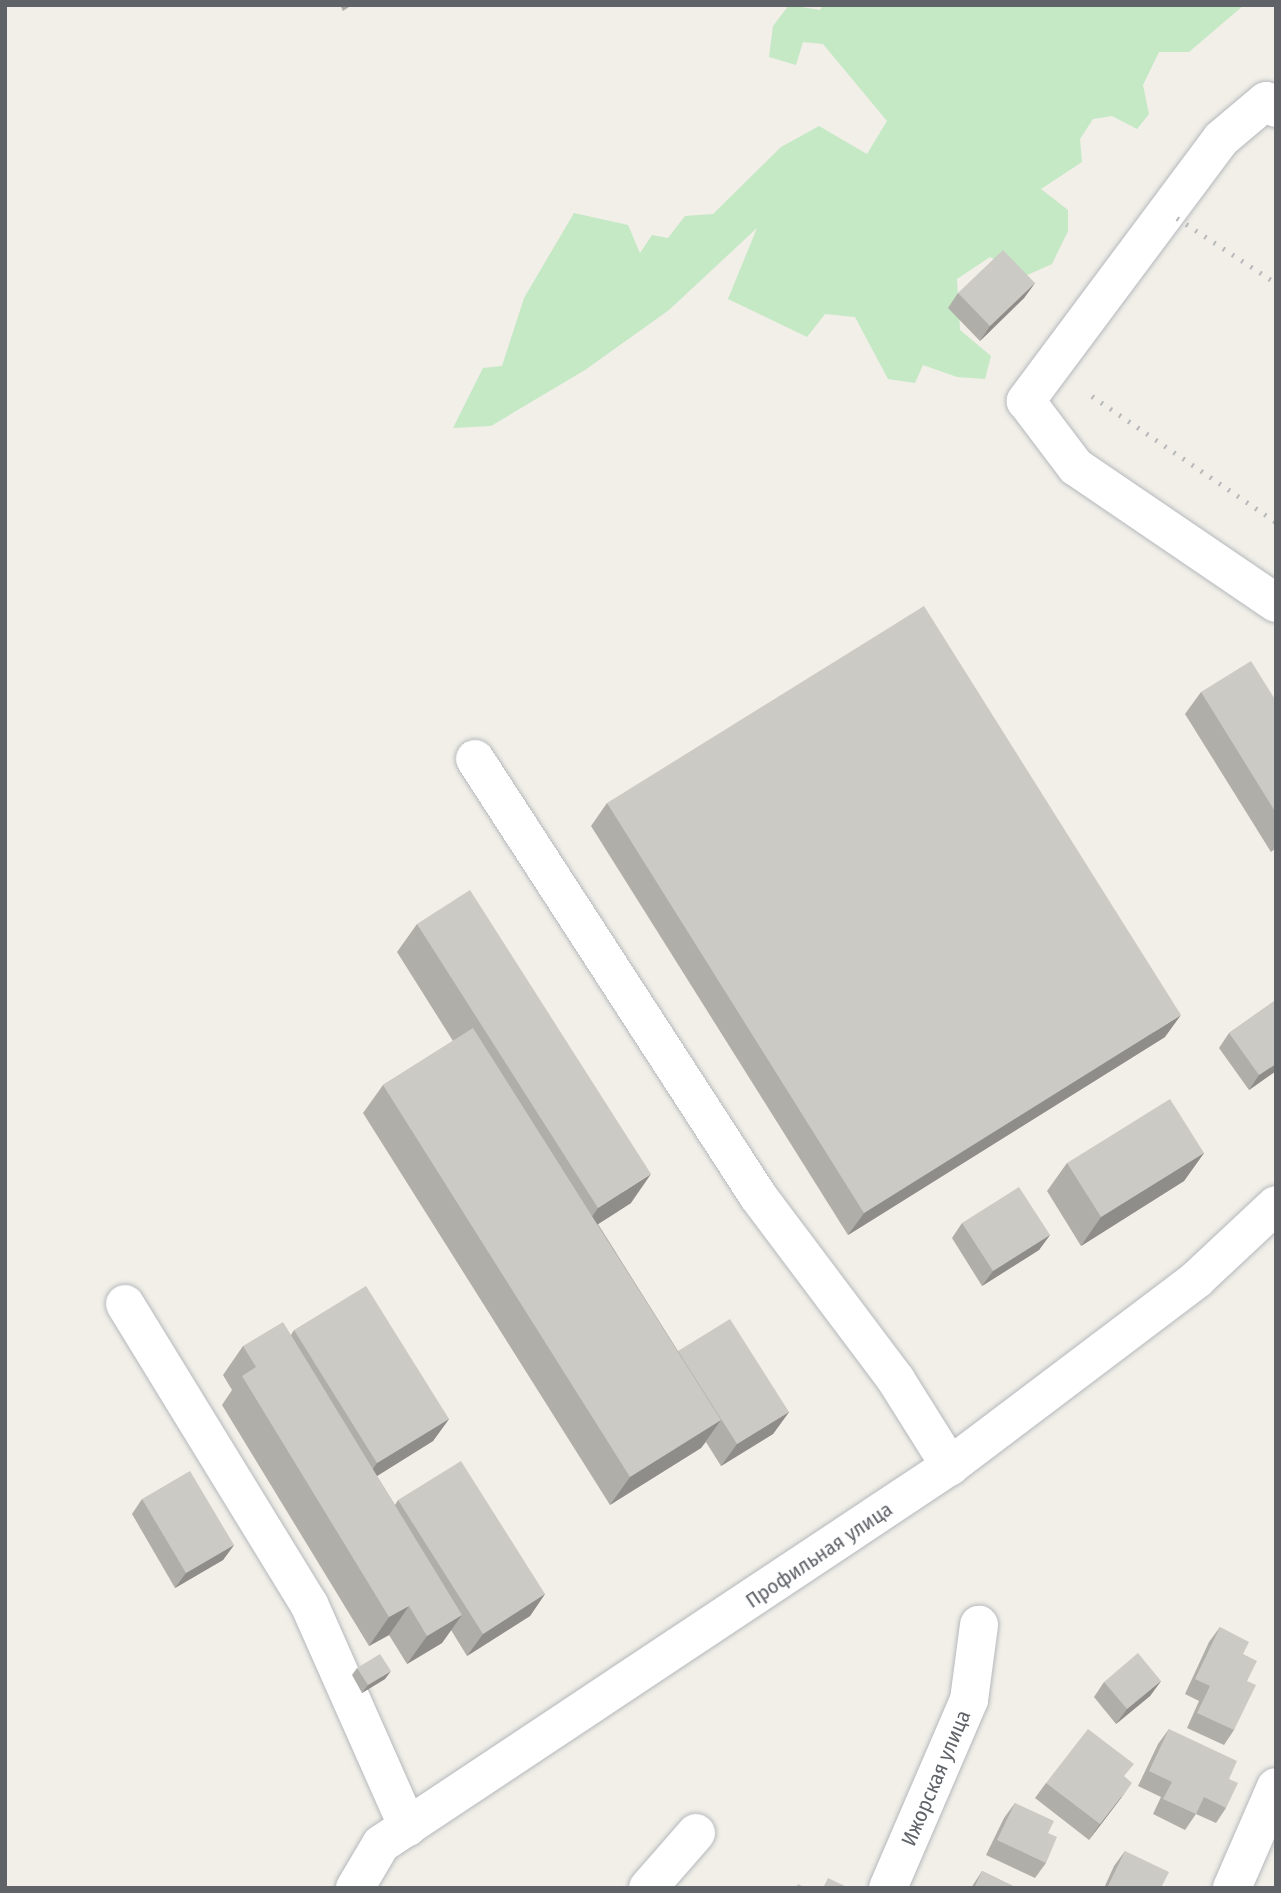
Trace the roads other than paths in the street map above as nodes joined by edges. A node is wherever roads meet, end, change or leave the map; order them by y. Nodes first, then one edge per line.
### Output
1 (1276, 108) edge
2 (1276, 603) edge
3 (475, 759) dead end
4 (1276, 1205) edge
5 (125, 1304) dead end
6 (950, 1466) junction
7 (979, 1625) dead end
8 (1276, 1787) edge
9 (408, 1827) junction
10 (696, 1833) dead end
11 (355, 1888) edge
12 (648, 1888) edge
13 (888, 1888) edge
14 (1232, 1888) edge

1 - 2 street
3 - 6 street
4 - 6 street, Профильная улица
5 - 9 street
6 - 9 street, Профильная улица
7 - 13 street, Ижорская улица
8 - 14 street
9 - 11 street, Профильная улица
10 - 12 street

